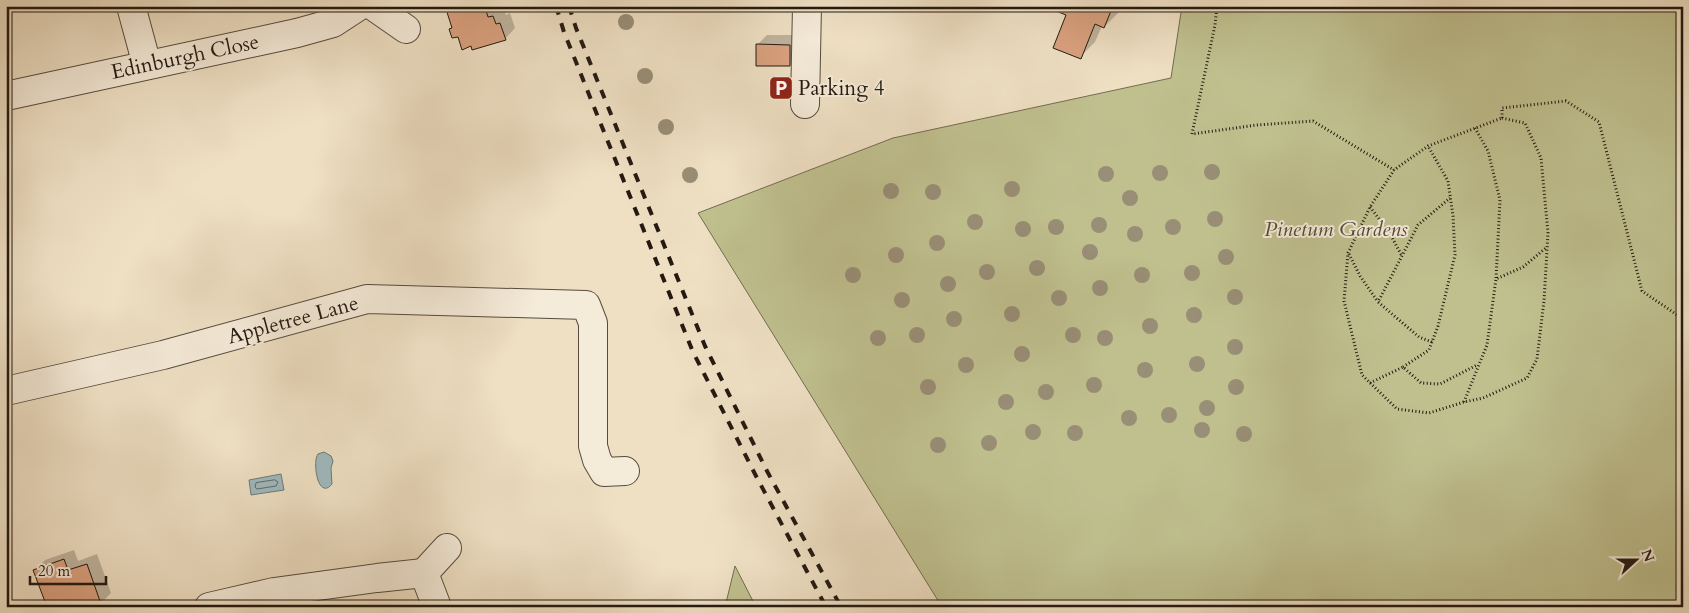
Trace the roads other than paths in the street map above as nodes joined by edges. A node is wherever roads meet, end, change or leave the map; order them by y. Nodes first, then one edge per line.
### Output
1 (131, 6) edge
2 (359, 6) edge
3 (373, 6) edge
4 (806, 6) edge
5 (406, 29) dead end
6 (147, 65) junction
7 (6, 96) edge
8 (805, 104) dead end
9 (6, 391) edge
10 (625, 471) dead end
11 (447, 548) dead end
12 (424, 573) junction
13 (209, 607) edge
14 (437, 607) edge

1 - 6 street
2 - 6 street, Edinburgh Close
3 - 5 street
4 - 8 street
6 - 7 street, Edinburgh Close
9 - 10 street, Appletree Lane
11 - 12 street
12 - 13 street
12 - 14 street

